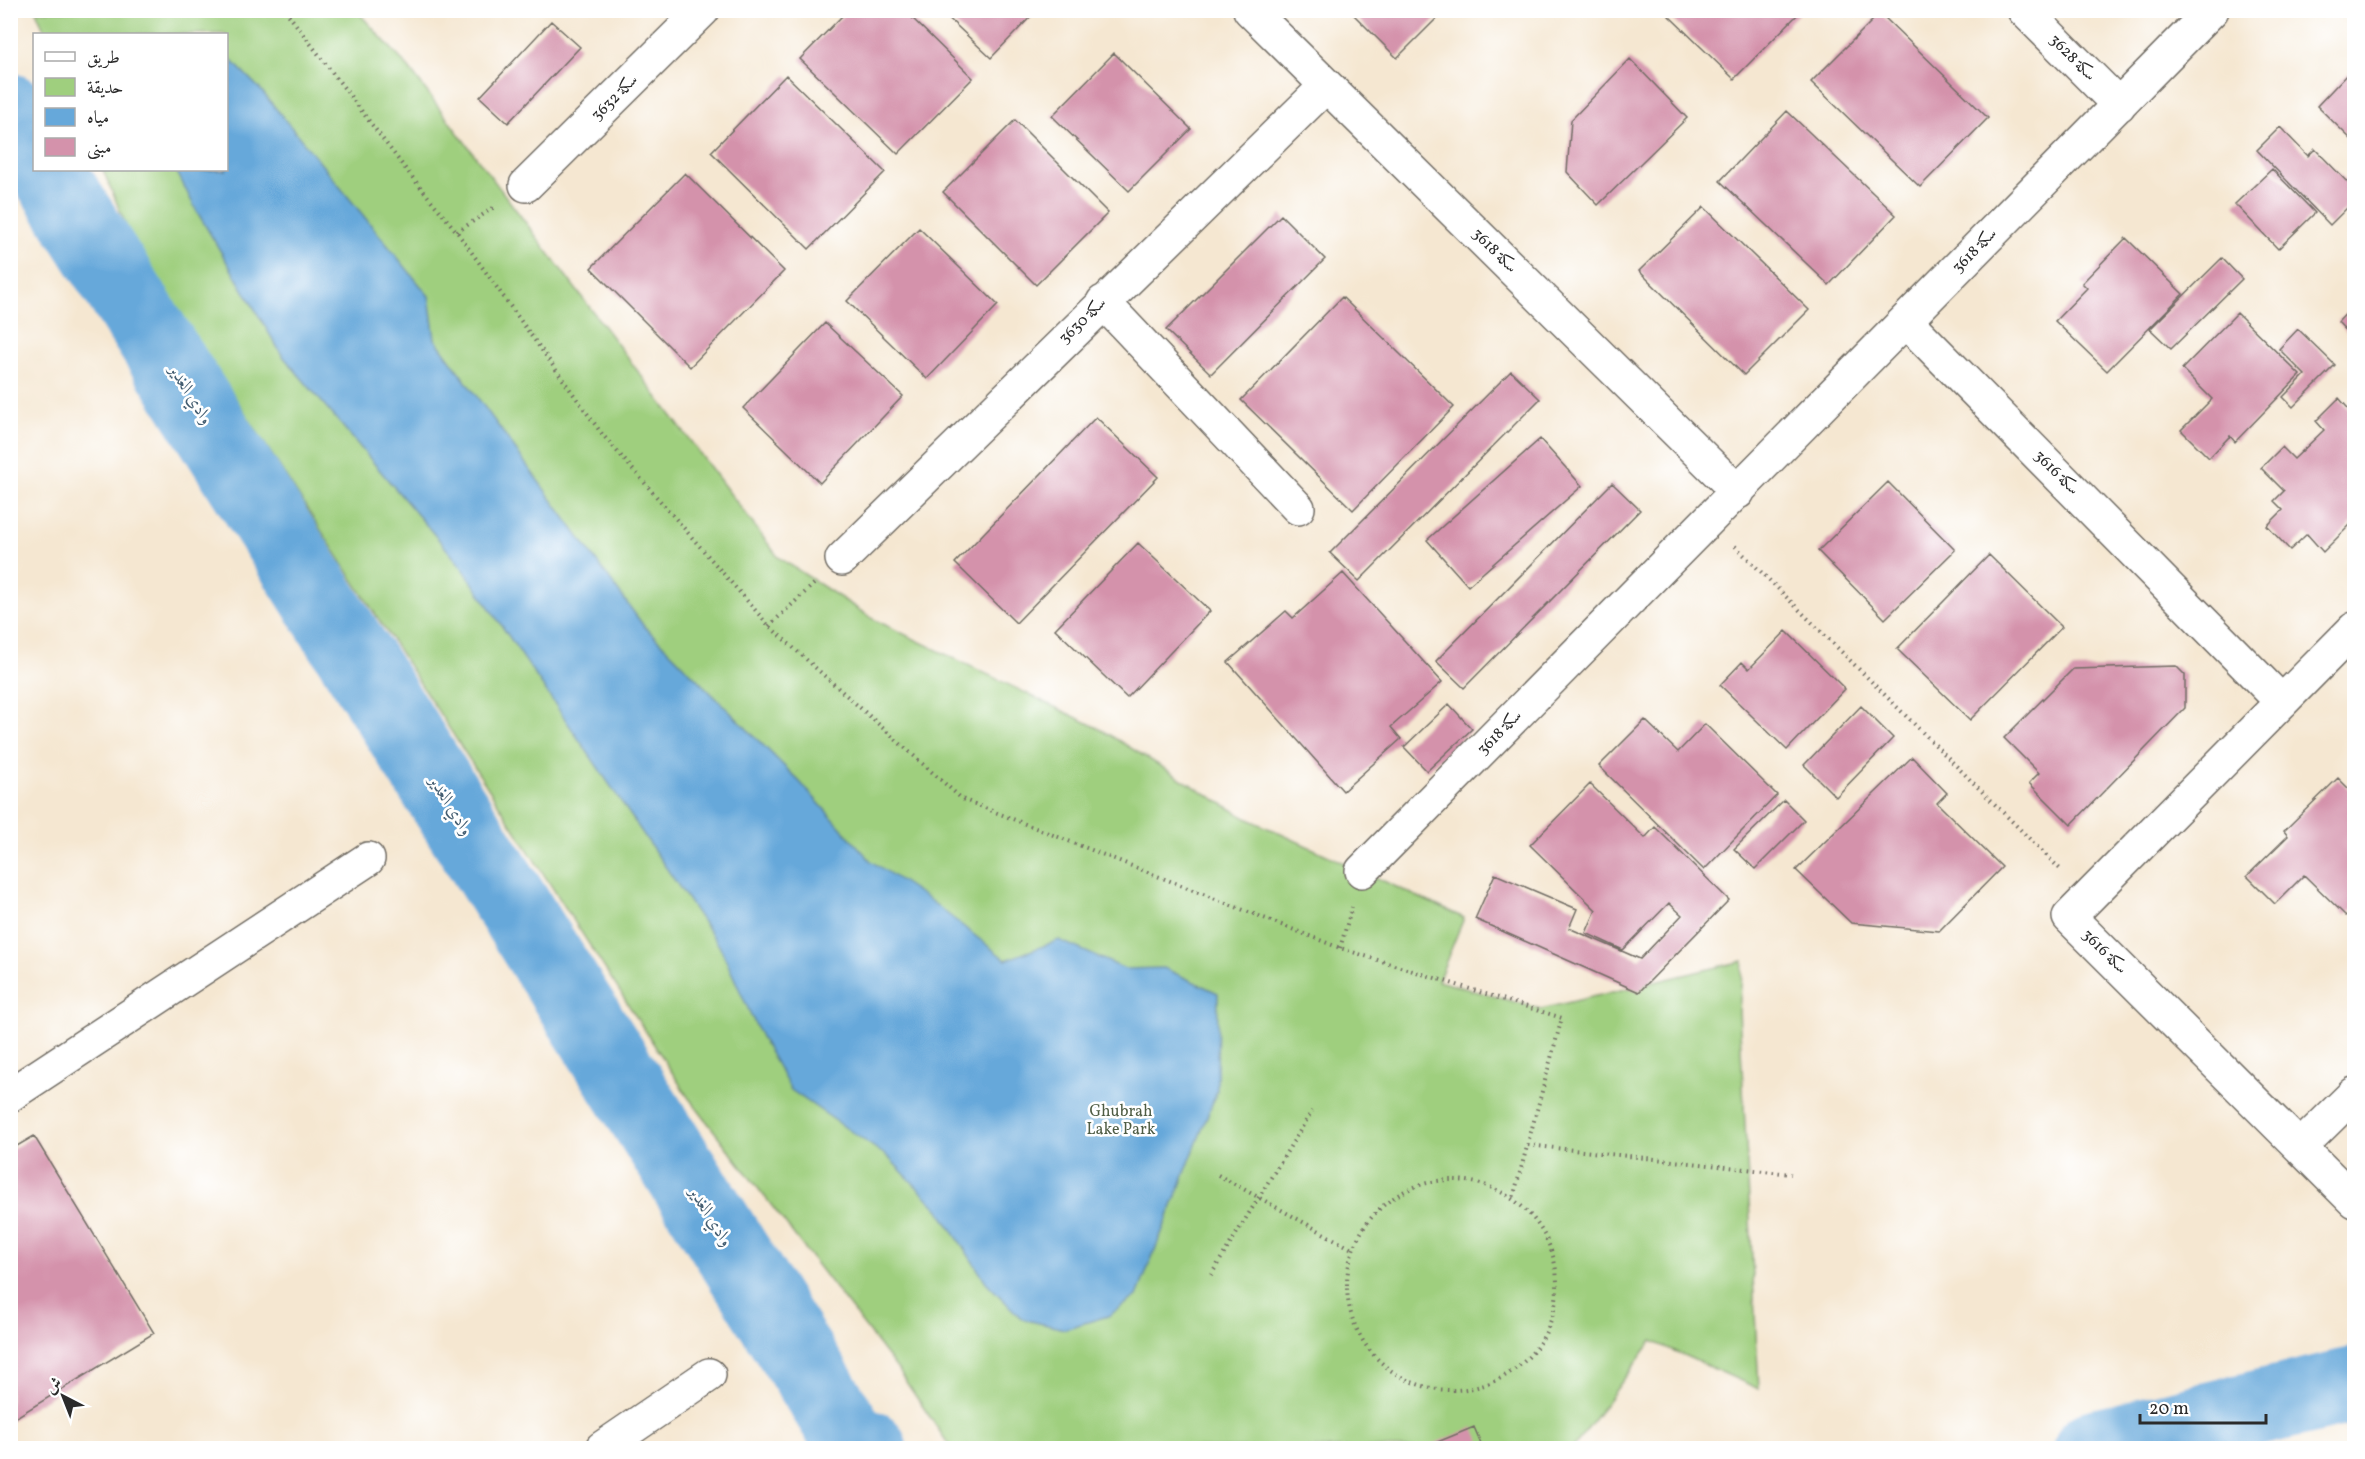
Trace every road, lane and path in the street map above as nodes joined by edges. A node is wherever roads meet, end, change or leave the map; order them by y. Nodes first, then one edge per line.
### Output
1 (285, 10) edge
2 (703, 10) edge
3 (1250, 10) edge
4 (2024, 10) edge
5 (2212, 10) edge
6 (1326, 86) junction
7 (2119, 105) junction
8 (526, 185) joint
9 (457, 232) junction
10 (1103, 302) junction
11 (1906, 321) junction
12 (1738, 492) junction
13 (1298, 508) dead end
14 (1709, 520) junction
15 (842, 558) joint
16 (769, 626) junction
17 (2355, 629) edge
18 (2282, 702) junction
19 (369, 859) dead end
20 (1362, 871) dead end
21 (2088, 897) junction
22 (2355, 1094) edge
23 (10, 1095) edge
24 (1312, 1111) dead end
25 (1528, 1145) junction
26 (2300, 1147) junction
27 (1791, 1174) dead end
28 (1218, 1175) dead end
29 (1259, 1197) junction
30 (1513, 1198) junction
31 (2355, 1202) edge
32 (1352, 1249) junction
33 (1211, 1275) dead end
34 (709, 1375) dead end
35 (602, 1449) edge

1 - 9 path
2 - 8 street, سكة 3632
3 - 6 street, سكة 3618
4 - 7 street, سكة 3628
5 - 7 street, سكة 3618
6 - 10 street, سكة 3630
6 - 12 street, سكة 3618
7 - 11 street, سكة 3618
8 - 9 path
9 - 16 path
10 - 13 street
10 - 15 street, سكة 3630
11 - 12 street, سكة 3618
11 - 18 street, سكة 3616
12 - 14 street, سكة 3618
14 - 20 street, سكة 3618
14 - 21 path
15 - 16 path
16 - 25 path
17 - 18 street, سكة 3616
18 - 21 street, سكة 3616
19 - 23 street
21 - 26 street, سكة 3616
22 - 26 street
24 - 29 path
25 - 27 path
25 - 30 path
26 - 31 street, سكة 3616
28 - 29 path
29 - 32 path
29 - 33 path
30 - 32 path
30 - 32 path
34 - 35 street

